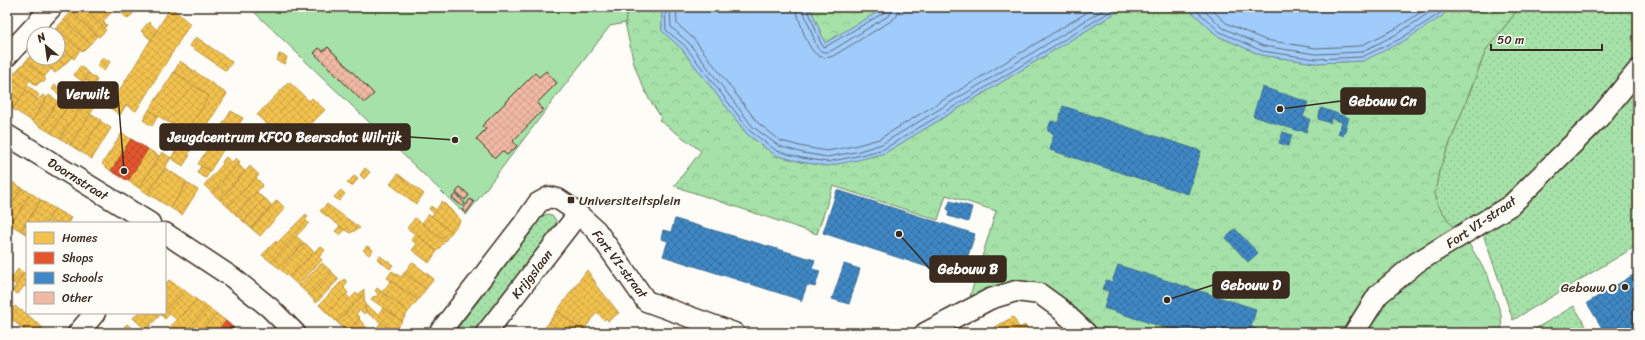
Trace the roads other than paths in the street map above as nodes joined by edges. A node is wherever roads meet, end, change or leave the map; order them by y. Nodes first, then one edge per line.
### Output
1 (52, 7) edge
2 (7, 56) edge
3 (1638, 70) edge
4 (7, 135) edge
5 (578, 214) junction
6 (148, 222) edge
7 (166, 234) edge
8 (94, 314) edge
9 (78, 333) edge
10 (295, 333) edge
11 (439, 333) edge
12 (486, 333) edge
13 (734, 333) edge
14 (925, 333) edge
15 (1086, 333) edge
16 (1354, 333) edge

1 - 2 street
3 - 16 street, Fort VI-straat
4 - 6 street, Doornstraat
5 - 11 street, Fort VI-straat
5 - 12 street, Krijgslaan
5 - 13 street, Fort VI-straat
7 - 10 street
8 - 9 street
14 - 15 street

